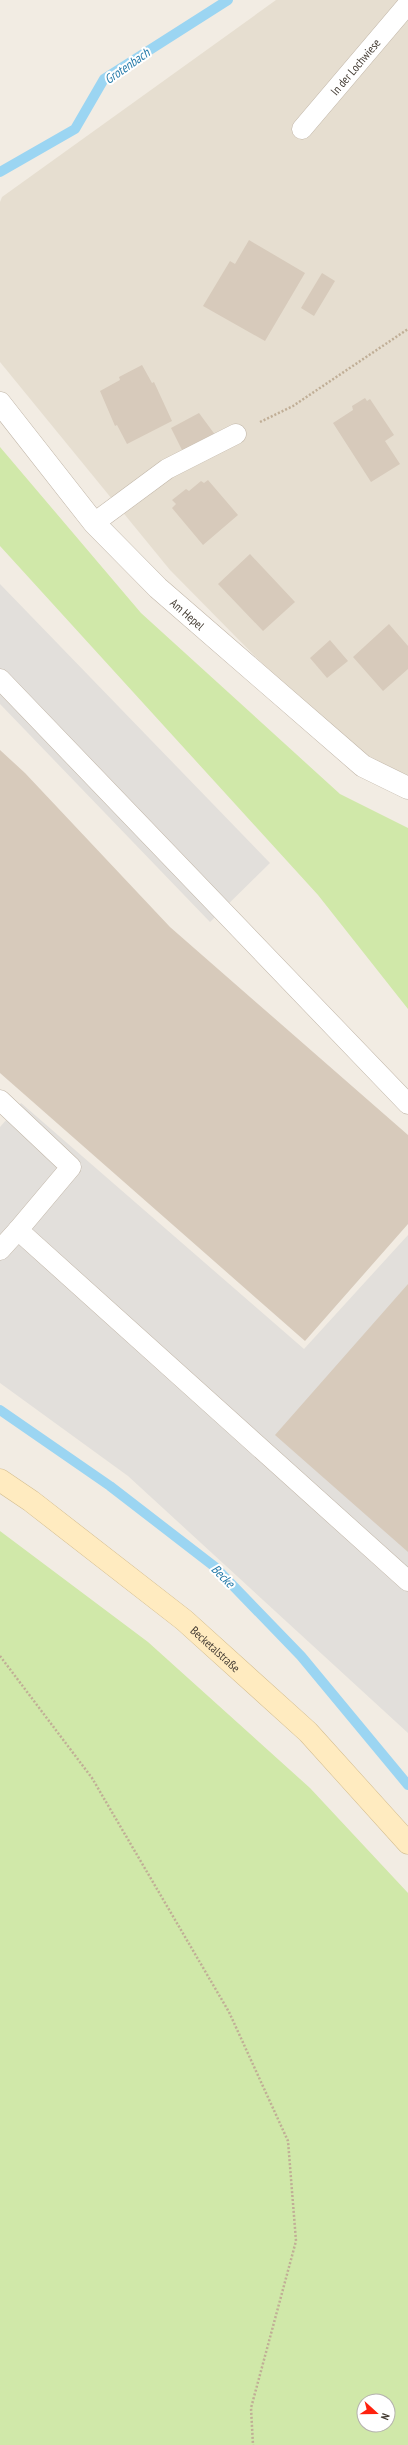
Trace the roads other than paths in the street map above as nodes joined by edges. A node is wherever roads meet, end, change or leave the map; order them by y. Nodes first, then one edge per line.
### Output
1 (408, 4) edge
2 (302, 129) dead end
3 (0, 403) edge
4 (236, 434) road end
5 (94, 523) junction
6 (0, 678) edge
7 (408, 788) edge
8 (0, 1100) edge
9 (408, 1104) edge
10 (18, 1230) junction
11 (0, 1250) edge
12 (0, 1480) edge
13 (408, 1581) edge
14 (408, 1843) edge

1 - 2 lane, In der Lochwiese
3 - 5 street, Am Hepel
4 - 5 lane
5 - 7 street, Am Hepel
6 - 9 lane
8 - 10 lane
10 - 11 lane
10 - 13 lane
12 - 14 main road, Becketalstraße

